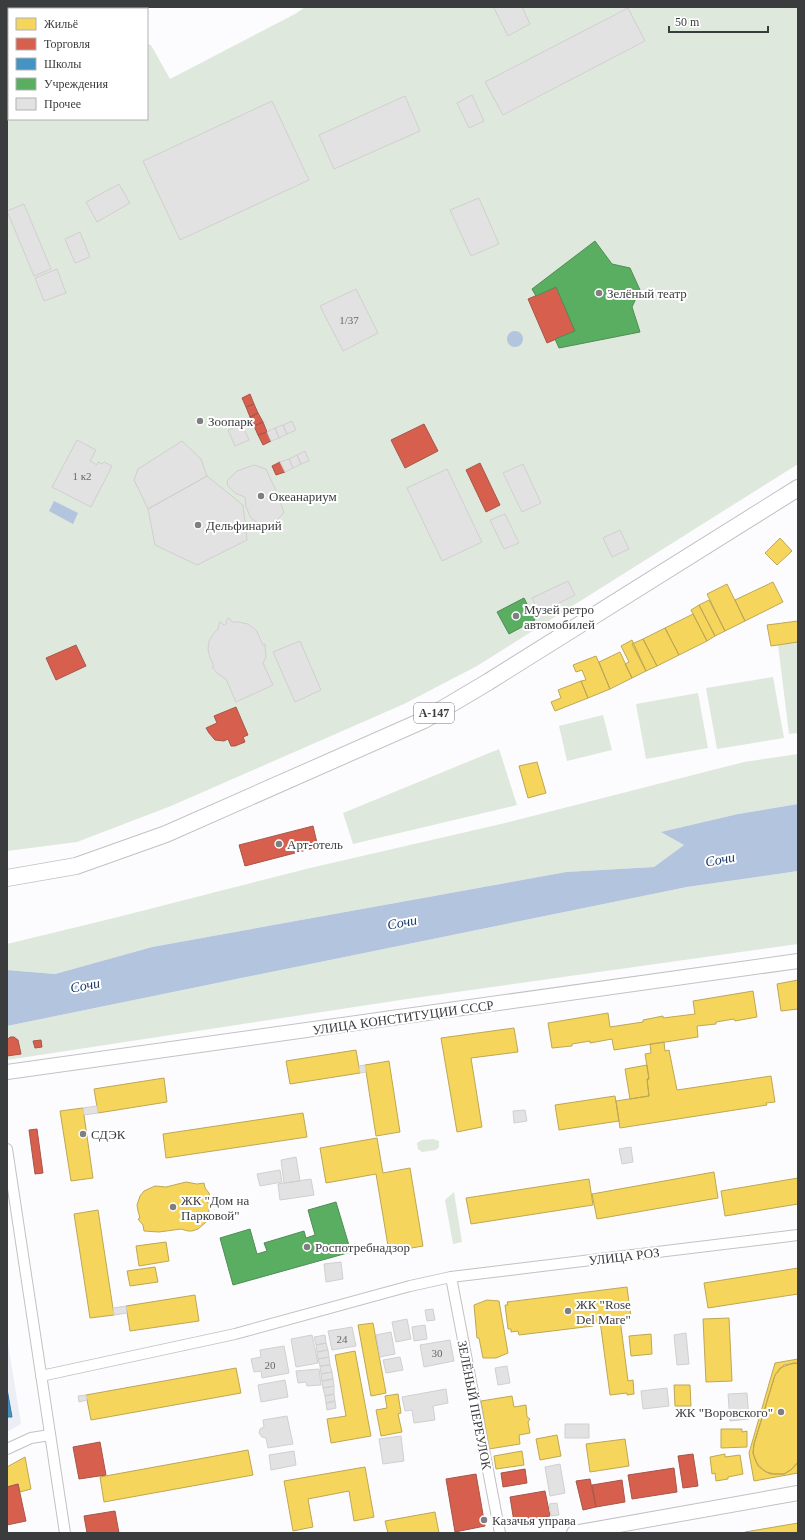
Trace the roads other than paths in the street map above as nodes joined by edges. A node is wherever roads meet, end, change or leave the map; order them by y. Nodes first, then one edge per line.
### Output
1 (798, 488) edge
2 (7, 878) edge
3 (798, 961) edge
4 (7, 1072) edge
5 (7, 1149) edge
6 (798, 1235) edge
7 (451, 1277) junction
8 (41, 1376) junction
9 (50, 1435) junction
10 (7, 1449) edge
11 (798, 1493) edge
12 (65, 1533) edge
13 (500, 1533) edge
14 (574, 1533) edge

1 - 2 main road, А-147
3 - 4 main road, УЛИЦА КОНСТИТУЦИИ СССР
5 - 8 street
6 - 7 street, УЛИЦА РОЗ
7 - 8 street, УЛИЦА РОЗ
7 - 13 street, ЗЕЛЁНЫЙ ПЕРЕУЛОК
8 - 9 street
9 - 10 street
9 - 12 street
11 - 14 main road

